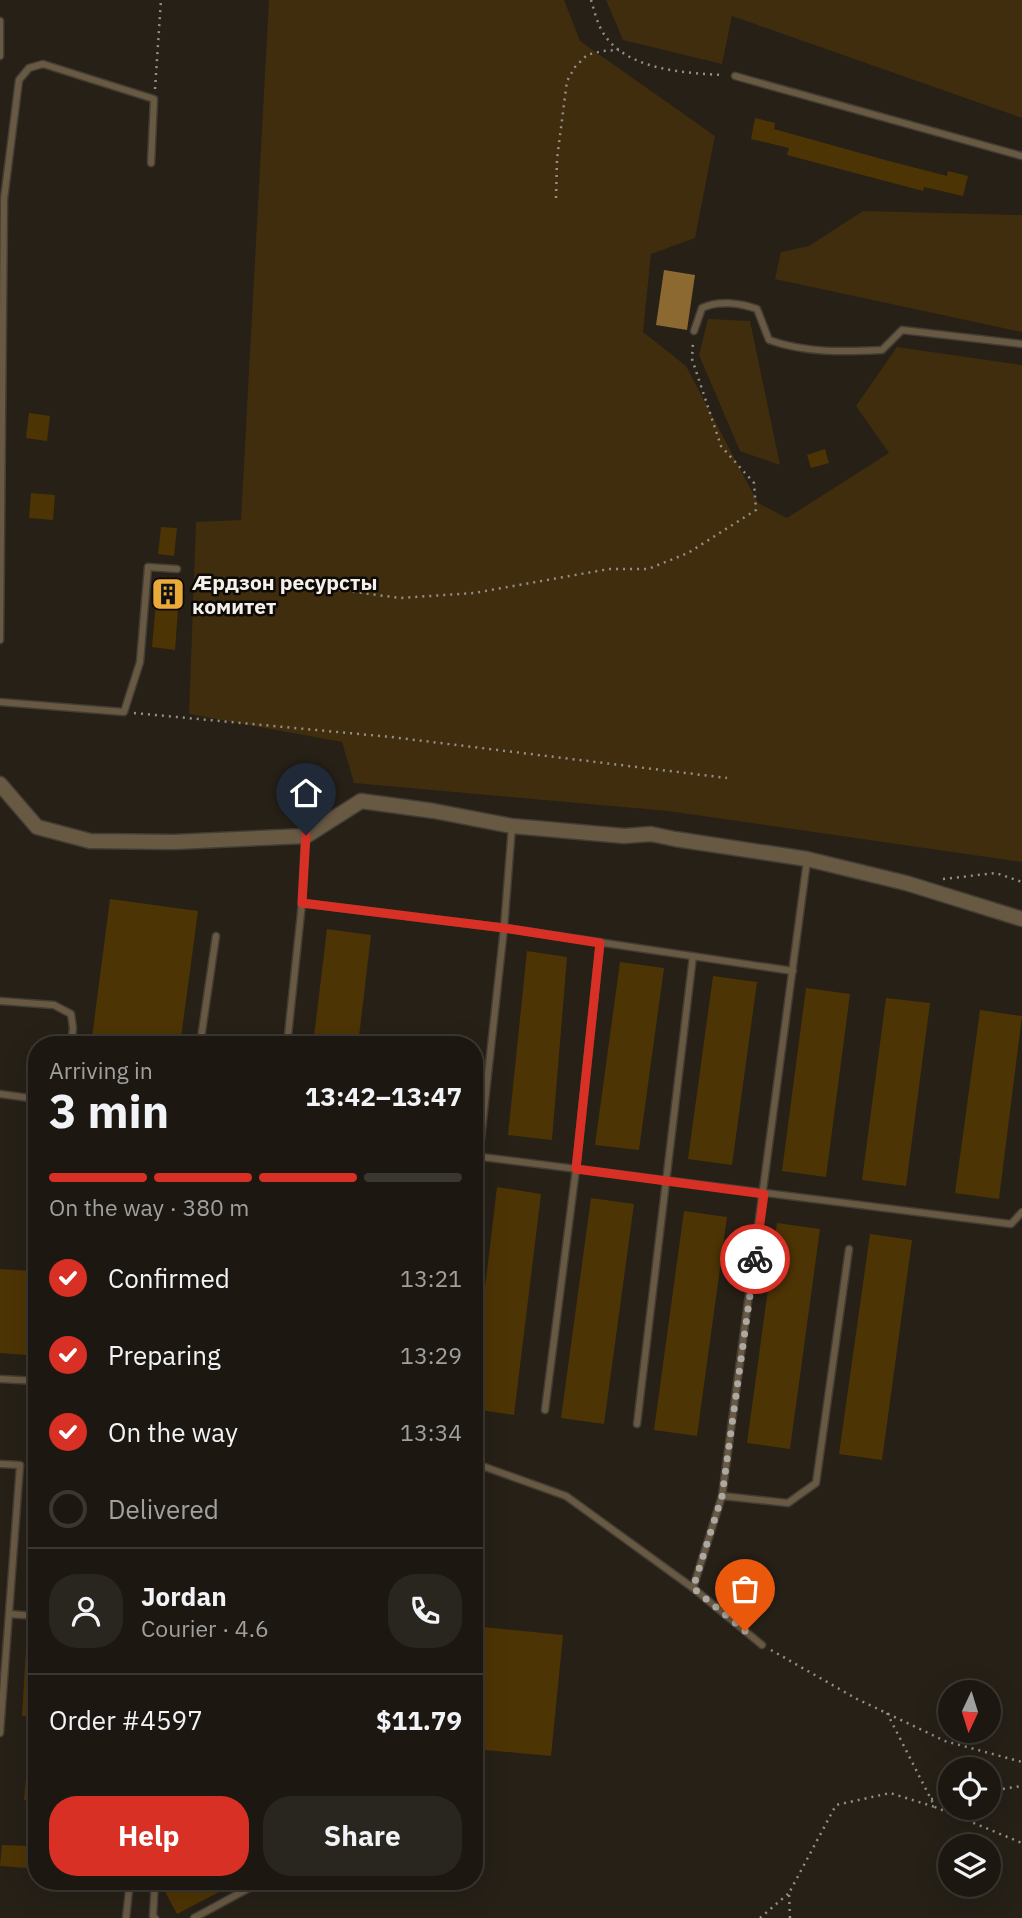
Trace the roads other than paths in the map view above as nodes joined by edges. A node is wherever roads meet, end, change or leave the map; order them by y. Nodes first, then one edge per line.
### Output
1 (0, 21) edge
2 (0, 55) edge
3 (735, 76) dead end
4 (1022, 156) edge
5 (151, 163) dead end
6 (694, 331) road end
7 (1022, 344) edge
8 (177, 569) dead end
9 (0, 640) edge
10 (0, 702) edge
11 (0, 784) edge
12 (512, 826) junction
13 (306, 835) junction
14 (807, 859) junction
15 (302, 903) junction
16 (1022, 919) edge
17 (504, 928) junction
18 (216, 936) dead end
19 (600, 943) junction
20 (693, 956) junction
21 (793, 971) junction
22 (0, 1001) edge
23 (72, 1036) edge
24 (201, 1036) edge
25 (288, 1036) edge
26 (0, 1094) edge
27 (28, 1098) edge
28 (483, 1105) edge
29 (483, 1157) edge
30 (576, 1169) junction
31 (667, 1181) junction
32 (764, 1194) junction
33 (1022, 1212) edge
34 (849, 1249) dead end
35 (0, 1379) edge
36 (28, 1381) edge
37 (545, 1410) dead end
38 (637, 1424) dead end
39 (0, 1464) edge
40 (483, 1466) edge
41 (722, 1496) junction
42 (693, 1588) junction
43 (9, 1614) junction
44 (28, 1615) edge
45 (0, 1623) edge
46 (8, 1623) junction
47 (762, 1645) road end
48 (0, 1733) edge
49 (129, 1890) edge
50 (155, 1890) edge
51 (245, 1890) edge
52 (126, 1918) edge
53 (155, 1918) edge
54 (194, 1918) edge

1 - 2 lane
3 - 4 lane
5 - 9 lane
6 - 7 lane
8 - 10 lane
11 - 13 street
12 - 13 street
12 - 14 street
12 - 17 lane
13 - 15 lane
14 - 16 street
14 - 21 lane
15 - 17 lane
15 - 25 lane
17 - 19 lane
17 - 28 lane
18 - 24 lane
19 - 20 lane
19 - 30 lane
20 - 21 lane
20 - 31 lane
21 - 32 lane
22 - 23 lane
26 - 27 lane
29 - 30 lane
30 - 31 lane
30 - 37 lane
31 - 32 lane
31 - 38 lane
32 - 33 lane
32 - 41 lane
34 - 41 lane
35 - 36 lane
39 - 43 lane
40 - 42 lane
41 - 42 lane
42 - 47 lane
43 - 44 lane
43 - 46 lane
45 - 46 lane
46 - 48 lane
49 - 52 lane
50 - 53 lane
51 - 54 lane

